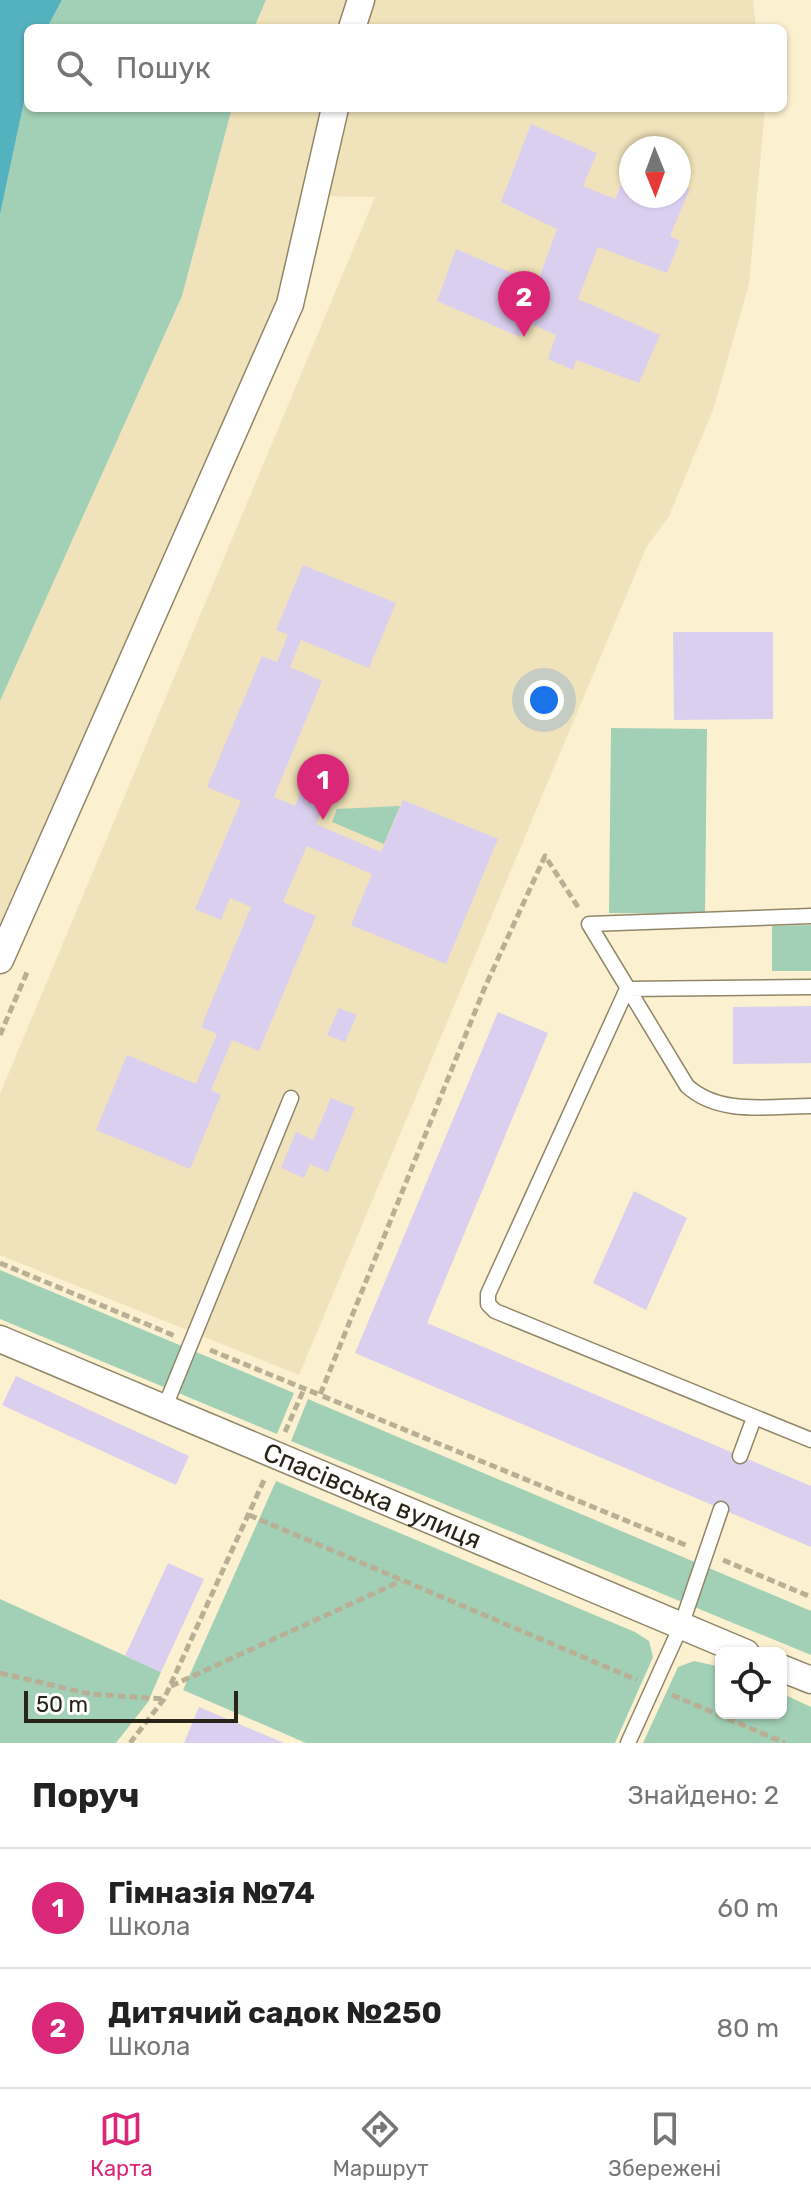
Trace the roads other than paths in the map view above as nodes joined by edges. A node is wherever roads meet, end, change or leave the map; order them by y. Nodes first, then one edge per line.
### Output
1 (361, 0) edge
2 (353, 24) edge
3 (334, 112) edge
4 (811, 916) edge
5 (0, 960) edge
6 (811, 987) edge
7 (627, 989) junction
8 (291, 1098) dead end
9 (811, 1106) edge
10 (0, 1339) edge
11 (164, 1409) junction
12 (754, 1418) junction
13 (811, 1440) edge
14 (740, 1456) dead end
15 (721, 1509) dead end
16 (681, 1626) junction
17 (732, 1647) edge
18 (787, 1670) edge
19 (811, 1680) edge
20 (628, 1743) edge

1 - 2 street
3 - 5 street
4 - 7 lane
6 - 7 lane
7 - 9 lane
7 - 12 lane
8 - 11 lane
10 - 11 street, Спасівська вулиця
11 - 16 street, Спасівська вулиця
12 - 13 lane
12 - 14 lane
15 - 16 lane
16 - 17 street, Спасівська вулиця
16 - 20 lane
18 - 19 street

